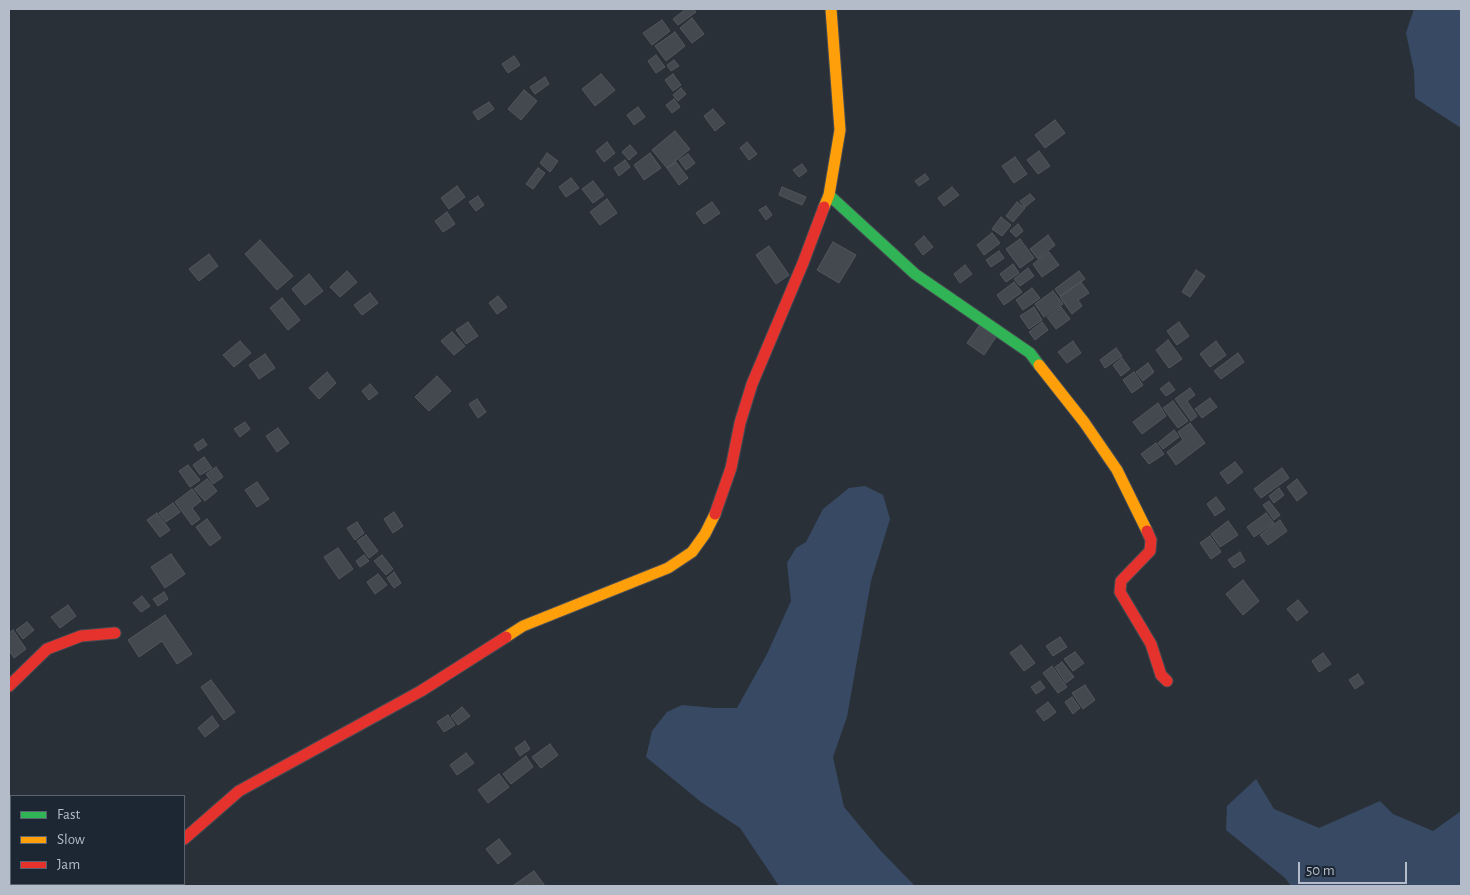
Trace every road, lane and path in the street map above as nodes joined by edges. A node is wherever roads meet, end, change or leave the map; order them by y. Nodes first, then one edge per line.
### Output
1 (830, 9) edge
2 (829, 195) junction
3 (114, 634) dead end
4 (1167, 681) dead end
5 (9, 686) edge
6 (185, 838) edge

1 - 2 street
2 - 4 street
2 - 6 street
3 - 5 street

